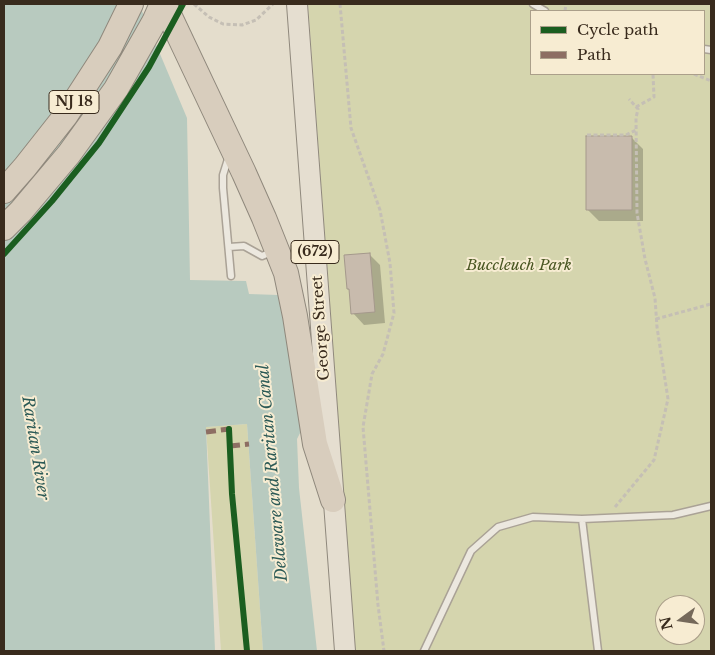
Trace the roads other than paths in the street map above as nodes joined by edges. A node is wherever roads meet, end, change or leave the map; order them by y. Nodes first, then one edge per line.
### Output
1 (131, 4) edge
2 (163, 4) edge
3 (297, 4) edge
4 (532, 4) edge
5 (543, 10) edge
6 (232, 147) junction
7 (4, 192) edge
8 (4, 228) edge
9 (229, 247) junction
10 (277, 250) junction
11 (231, 276) dead end
12 (333, 500) junction
13 (711, 506) edge
14 (582, 519) junction
15 (345, 651) edge
16 (424, 651) edge
17 (598, 651) edge

1 - 7 highway, NJ 18
2 - 6 highway
2 - 8 highway, NJ 18
3 - 12 main road, George Street / (672)
4 - 5 lane
6 - 9 lane
6 - 10 highway
9 - 10 lane
9 - 11 lane
10 - 12 highway
12 - 15 main road, George Street / (672)
13 - 14 lane
14 - 16 lane
14 - 17 lane

